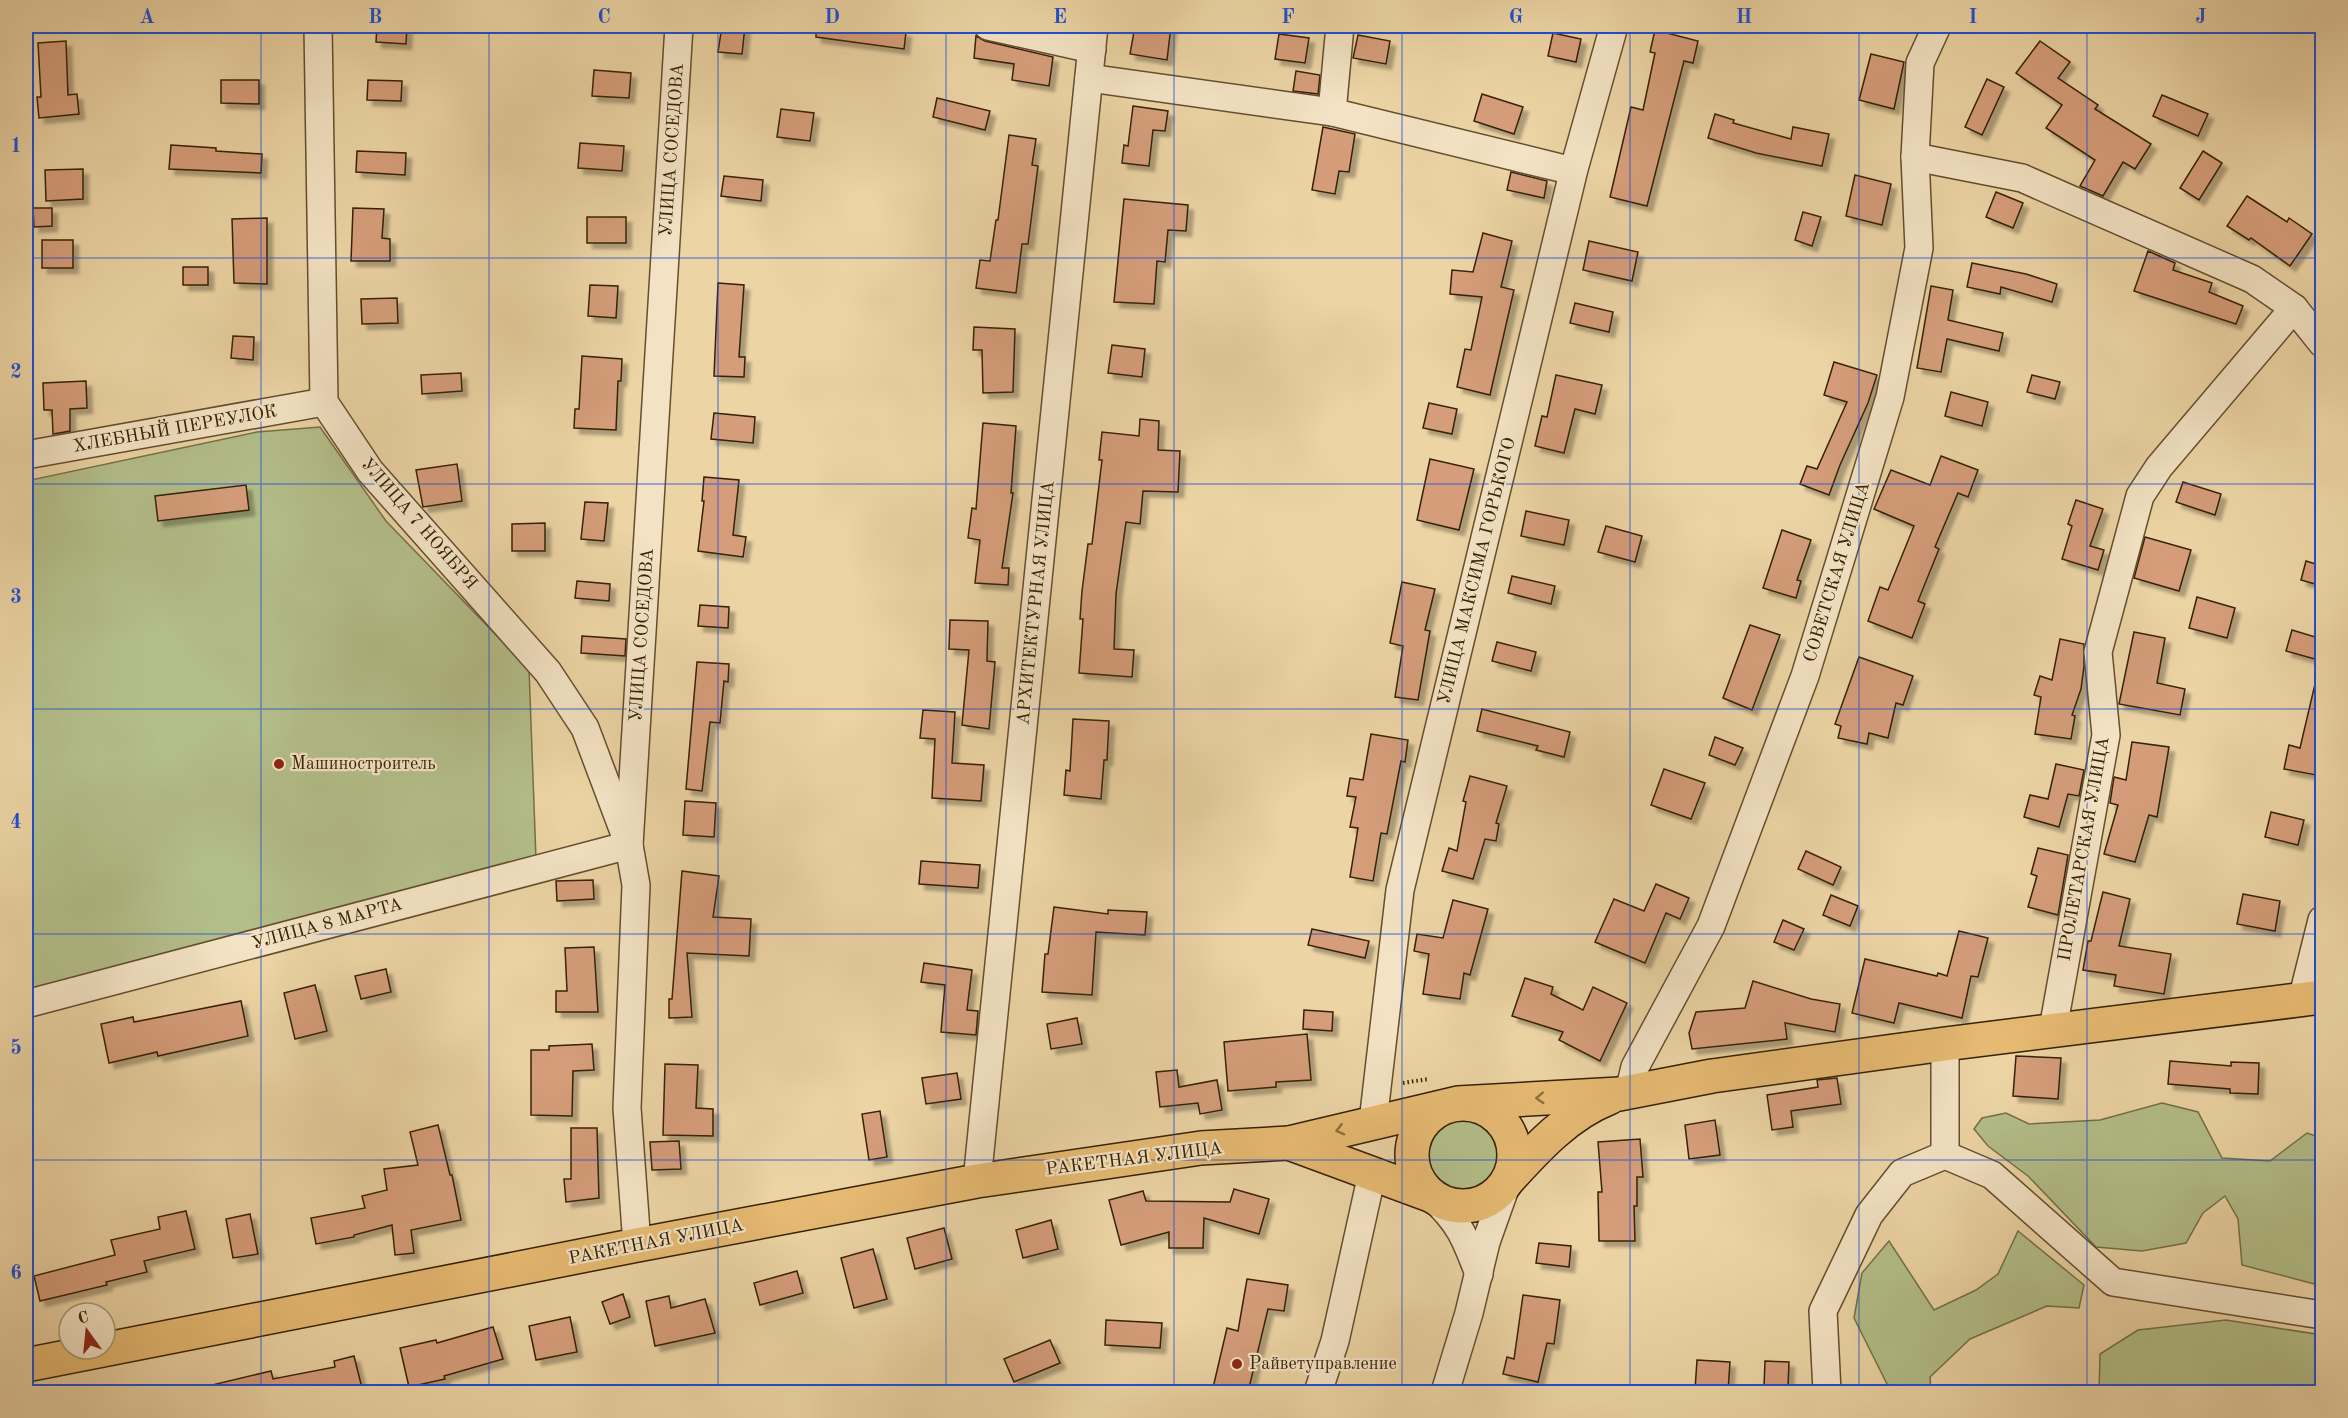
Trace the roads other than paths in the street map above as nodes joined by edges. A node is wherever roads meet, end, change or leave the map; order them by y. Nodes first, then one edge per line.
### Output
1 (318, 26) edge
2 (680, 26) edge
3 (988, 26) edge
4 (1340, 26) edge
5 (1614, 26) edge
6 (1937, 26) edge
7 (1093, 37) edge
8 (1089, 78) junction
9 (1332, 112) junction
10 (1915, 157) junction
11 (1573, 171) junction
12 (2294, 308) junction
13 (2322, 343) edge
14 (324, 402) junction
15 (26, 455) edge
16 (628, 845) junction
17 (2322, 920) edge
18 (2312, 999) edge
19 (26, 1004) edge
20 (2053, 1029) junction
21 (1945, 1044) junction
22 (1624, 1093) junction
23 (1458, 1103) junction
24 (1373, 1122) junction
25 (1290, 1143) junction
26 (1945, 1155) junction
27 (1372, 1174) junction
28 (1508, 1180) junction
29 (977, 1181) junction
30 (1430, 1195) junction
31 (637, 1245) junction
32 (1479, 1274) junction
33 (2322, 1315) edge
34 (26, 1365) edge
35 (1318, 1392) edge
36 (1445, 1392) edge
37 (1827, 1392) edge

1 - 14 street
2 - 16 street, УЛИЦА СОСЕДОВА
3 - 7 street
4 - 9 street
5 - 11 street, УЛИЦА МАКСИМА ГОРЬКОГО
6 - 10 street, СОВЕТСКАЯ УЛИЦА
7 - 8 street, АРХИТЕКТУРНАЯ УЛИЦА
8 - 9 street
8 - 29 street, АРХИТЕКТУРНАЯ УЛИЦА
9 - 11 street
10 - 12 street
10 - 22 street, СОВЕТСКАЯ УЛИЦА
11 - 24 street, УЛИЦА МАКСИМА ГОРЬКОГО
12 - 13 street
12 - 20 street, ПРОЛЕТАРСКАЯ УЛИЦА
14 - 15 street, ХЛЕБНЫЙ ПЕРЕУЛОК
14 - 16 street, УЛИЦА 7 НОЯБРЯ
16 - 19 street, УЛИЦА 8 МАРТА
16 - 31 street, УЛИЦА СОСЕДОВА
17 - 18 street
18 - 20 main road
20 - 21 main road
21 - 22 main road
21 - 26 street
22 -> 23 main road
22 - 28 main road
23 - 24 main road, РАКЕТНАЯ УЛИЦА
23 - 28 main road
23 - 30 main road
24 -> 25 main road, РАКЕТНАЯ УЛИЦА
25 - 27 main road, РАКЕТНАЯ УЛИЦА
25 - 29 main road, РАКЕТНАЯ УЛИЦА
26 - 33 street
26 - 37 street
27 - 30 main road, РАКЕТНАЯ УЛИЦА
27 - 35 street
28 - 30 main road
28 - 32 street
29 - 31 main road, РАКЕТНАЯ УЛИЦА
30 - 32 street
31 - 34 main road, РАКЕТНАЯ УЛИЦА
32 - 36 street

